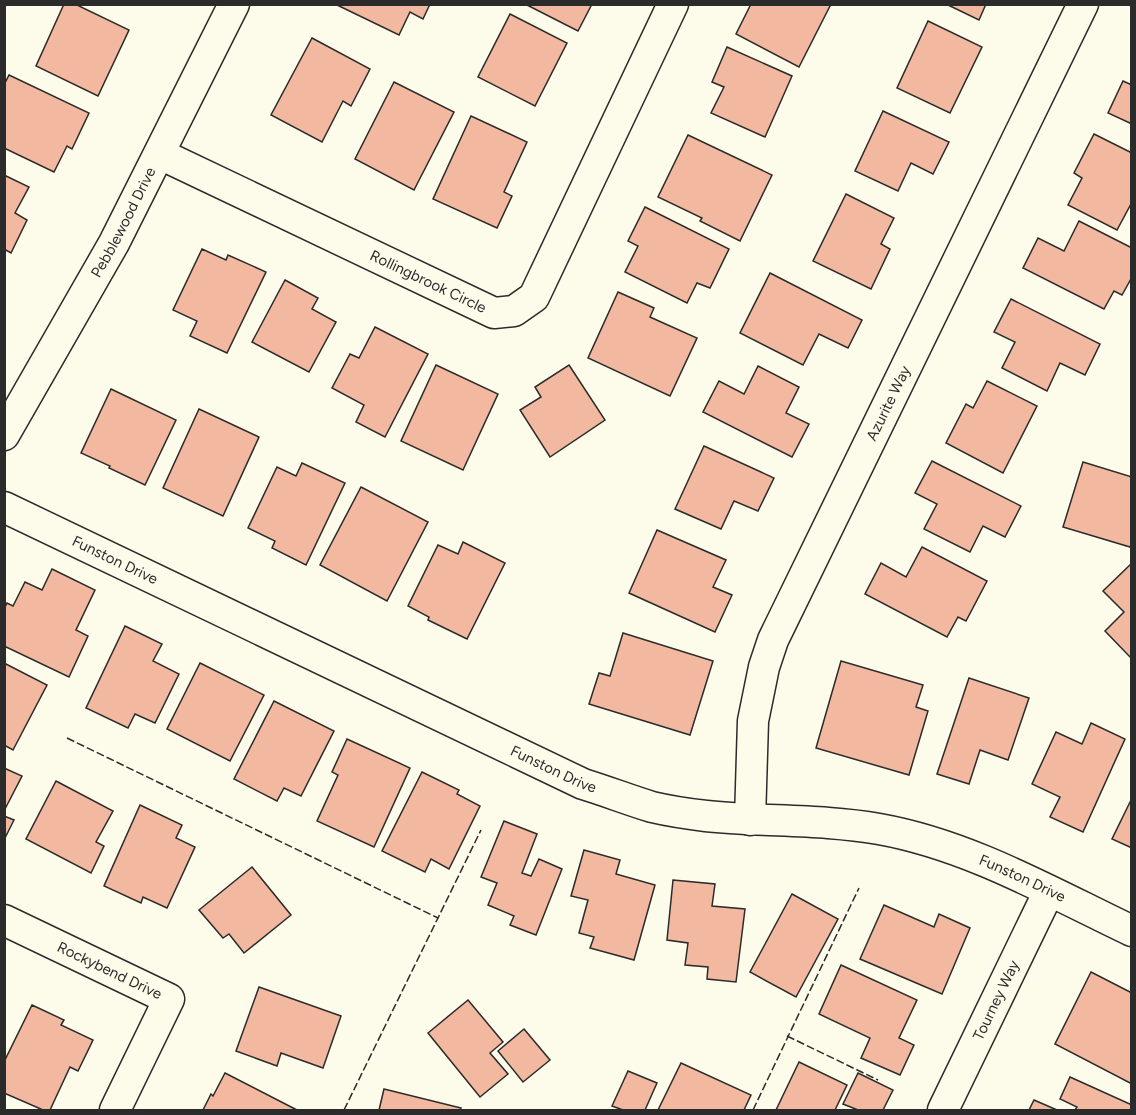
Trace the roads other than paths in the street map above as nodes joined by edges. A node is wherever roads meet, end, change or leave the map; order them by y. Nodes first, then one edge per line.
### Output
1 (674, 4) edge
2 (1083, 4) edge
3 (226, 7) edge
4 (160, 154) junction
5 (4, 435) edge
6 (4, 507) edge
7 (750, 820) junction
8 (1049, 891) junction
9 (4, 920) edge
10 (1131, 931) edge
11 (115, 1110) edge
12 (943, 1110) edge

1 - 4 street, Rollingbrook Circle
2 - 7 street, Azurite Way
3 - 4 street, Pebblewood Drive
4 - 5 street, Pebblewood Drive
6 - 7 street, Funston Drive
7 - 8 street, Funston Drive
8 - 10 street, Funston Drive
8 - 12 street, Tourney Way
9 - 11 street, Rockybend Drive

